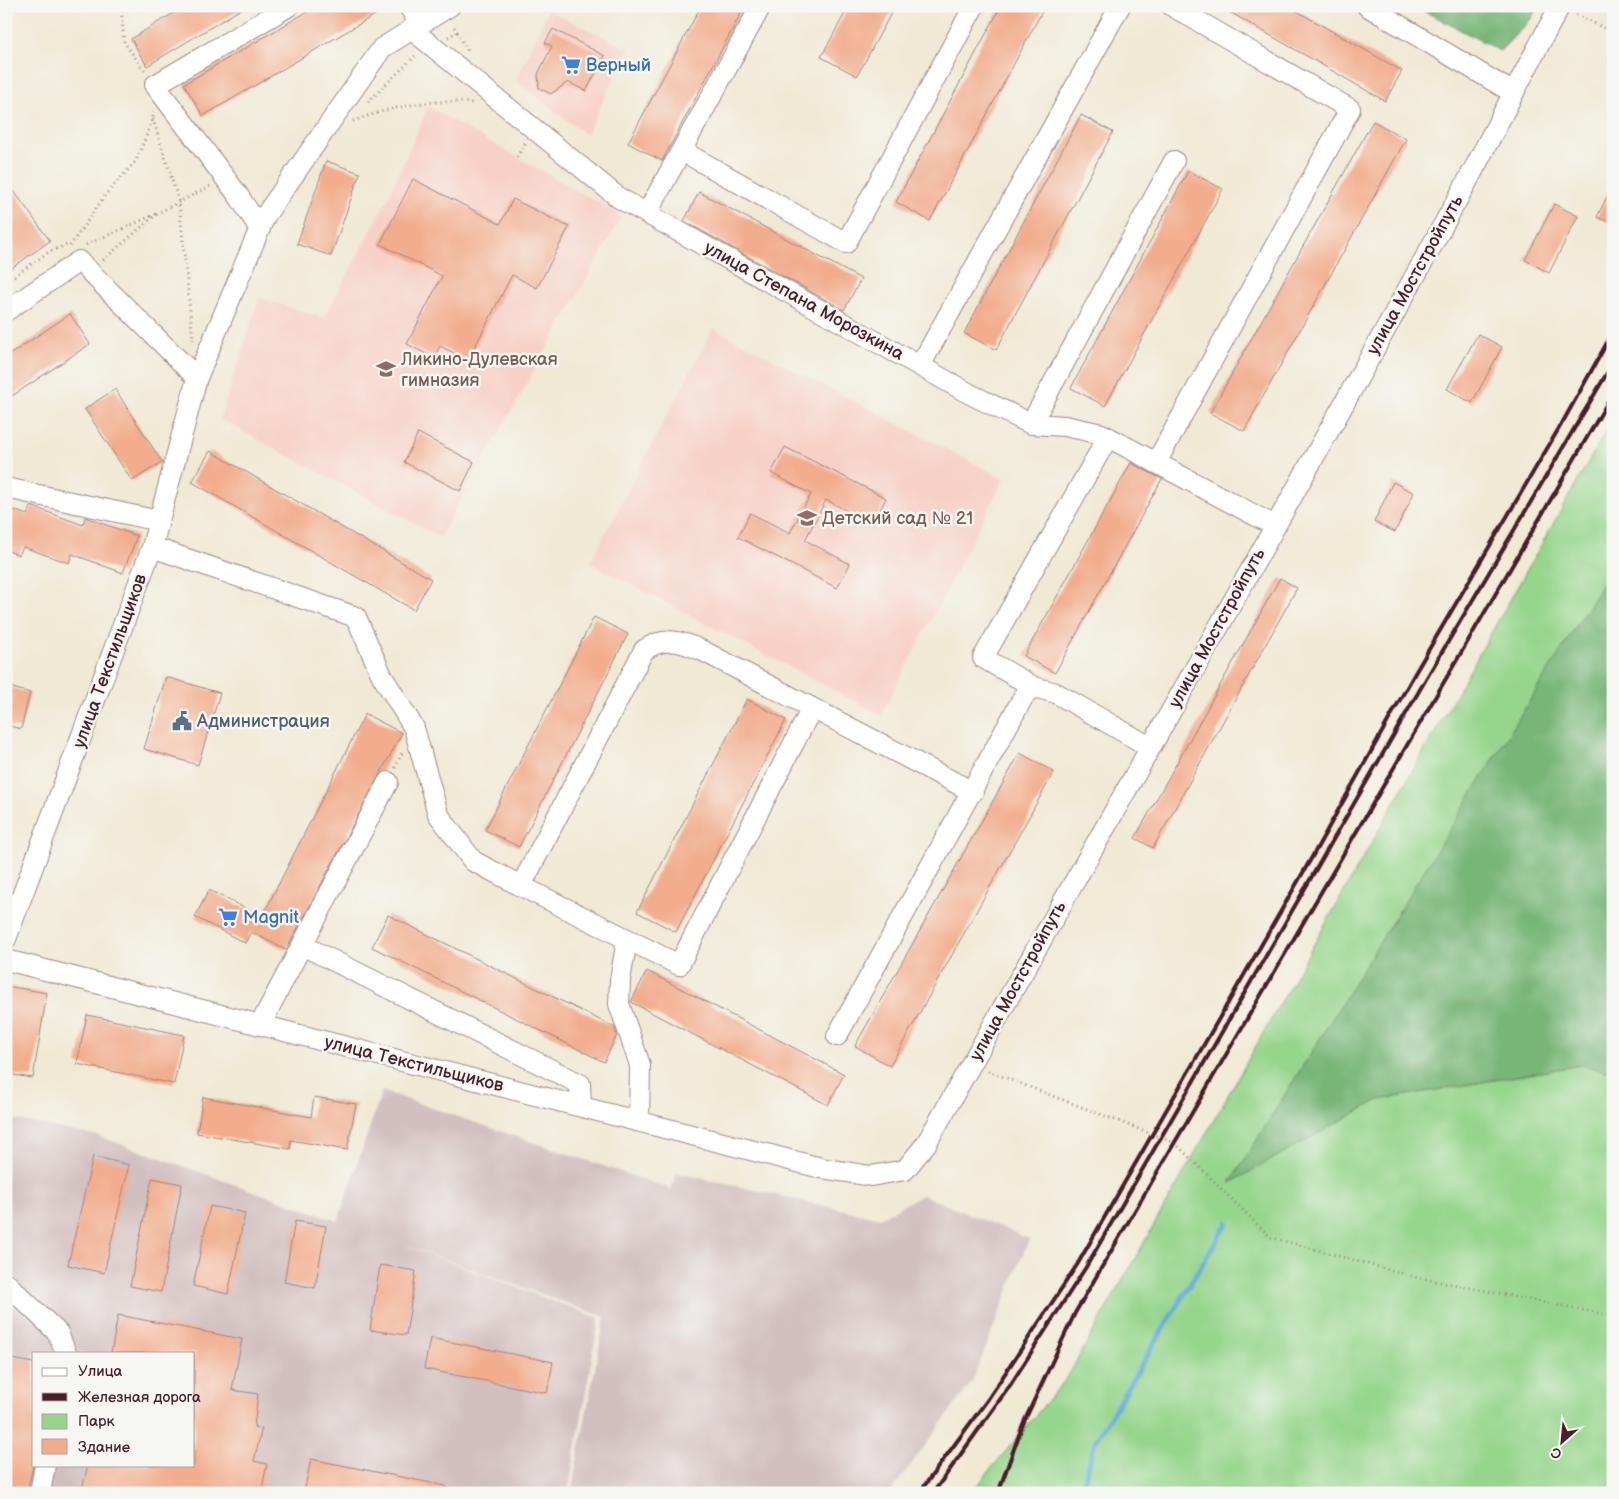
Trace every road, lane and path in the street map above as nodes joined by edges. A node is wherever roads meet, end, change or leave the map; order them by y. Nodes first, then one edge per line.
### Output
1 (121, 6) edge
2 (289, 6) edge
3 (409, 6) edge
4 (450, 6) edge
5 (761, 6) edge
6 (974, 6) edge
7 (1120, 6) edge
8 (1172, 6) edge
9 (1366, 6) edge
10 (1560, 6) edge
11 (415, 26) junction
12 (1613, 32) edge
13 (419, 52) dead end
14 (155, 85) junction
15 (1512, 92) junction
16 (479, 104) dead end
17 (365, 106) dead end
18 (359, 114) dead end
19 (153, 118) junction
20 (353, 121) junction
21 (346, 128) dead end
22 (682, 151) junction
23 (1174, 161) dead end
24 (226, 178) junction
25 (179, 202) junction
26 (158, 213) junction
27 (647, 214) junction
28 (260, 229) junction
29 (79, 259) junction
30 (6, 282) edge
31 (6, 311) edge
32 (194, 348) dead end
33 (920, 366) junction
34 (197, 378) junction
35 (1030, 424) junction
36 (1108, 437) junction
37 (1156, 463) junction
38 (6, 488) edge
39 (159, 521) junction
40 (1275, 526) junction
41 (152, 547) junction
42 (1034, 687) junction
43 (812, 708) junction
44 (1150, 746) junction
45 (388, 782) dead end
46 (972, 792) junction
47 (521, 886) junction
48 (6, 939) edge
49 (627, 940) junction
50 (302, 945) junction
51 (6, 960) edge
52 (260, 1025) junction
53 (837, 1036) dead end
54 (971, 1064) junction
55 (581, 1106) junction
56 (639, 1121) junction
57 (821, 1168) joint
58 (6, 1283) edge
59 (1613, 1316) edge
60 (66, 1352) edge
61 (45, 1466) edge
62 (40, 1493) edge

1 - 14 path
2 - 14 street
3 - 11 street
4 - 11 street
5 - 22 street
6 - 22 street
7 - 33 street
8 - 37 street
9 - 15 street
10 - 12 path
10 - 15 street, улица Мостстройпуть
11 - 27 street, улица Степана Морозкина
11 - 28 street, улица Текстильщиков
13 - 17 path
14 - 19 path
14 - 24 street
15 - 40 street, улица Мостстройпуть
16 - 20 path
18 - 20 path
19 - 25 path
19 - 29 path
20 - 21 path
22 - 27 street
23 - 35 street
24 - 25 path
24 - 28 street
25 - 26 path
25 - 32 path
26 - 29 path
26 - 29 path
27 - 33 street, улица Степана Морозкина
28 - 34 street, улица Текстильщиков
29 - 30 path
29 - 31 street
29 - 34 street
33 - 35 street, улица Степана Морозкина
34 - 39 street, улица Текстильщиков
35 - 36 street, улица Степана Морозкина
36 - 37 street, улица Степана Морозкина
36 - 42 street
37 - 40 street, улица Степана Морозкина
38 - 39 street
39 - 41 street, улица Текстильщиков
40 - 44 street, улица Мостстройпуть
41 - 47 street
41 - 48 street, улица Текстильщиков
42 - 44 street
42 - 46 street
43 - 46 street
43 - 47 street
43 - 49 street
44 - 54 street, улица Мостстройпуть
45 - 50 street
46 - 53 street
47 - 49 street
49 - 56 street
50 - 52 street
50 - 55 street
51 - 52 street, улица Текстильщиков
52 - 55 street, улица Текстильщиков
54 - 57 street, улица Мостстройпуть
54 - 59 path
55 - 56 street, улица Текстильщиков
56 - 57 street, улица Текстильщиков
58 - 60 street
61 - 62 street

